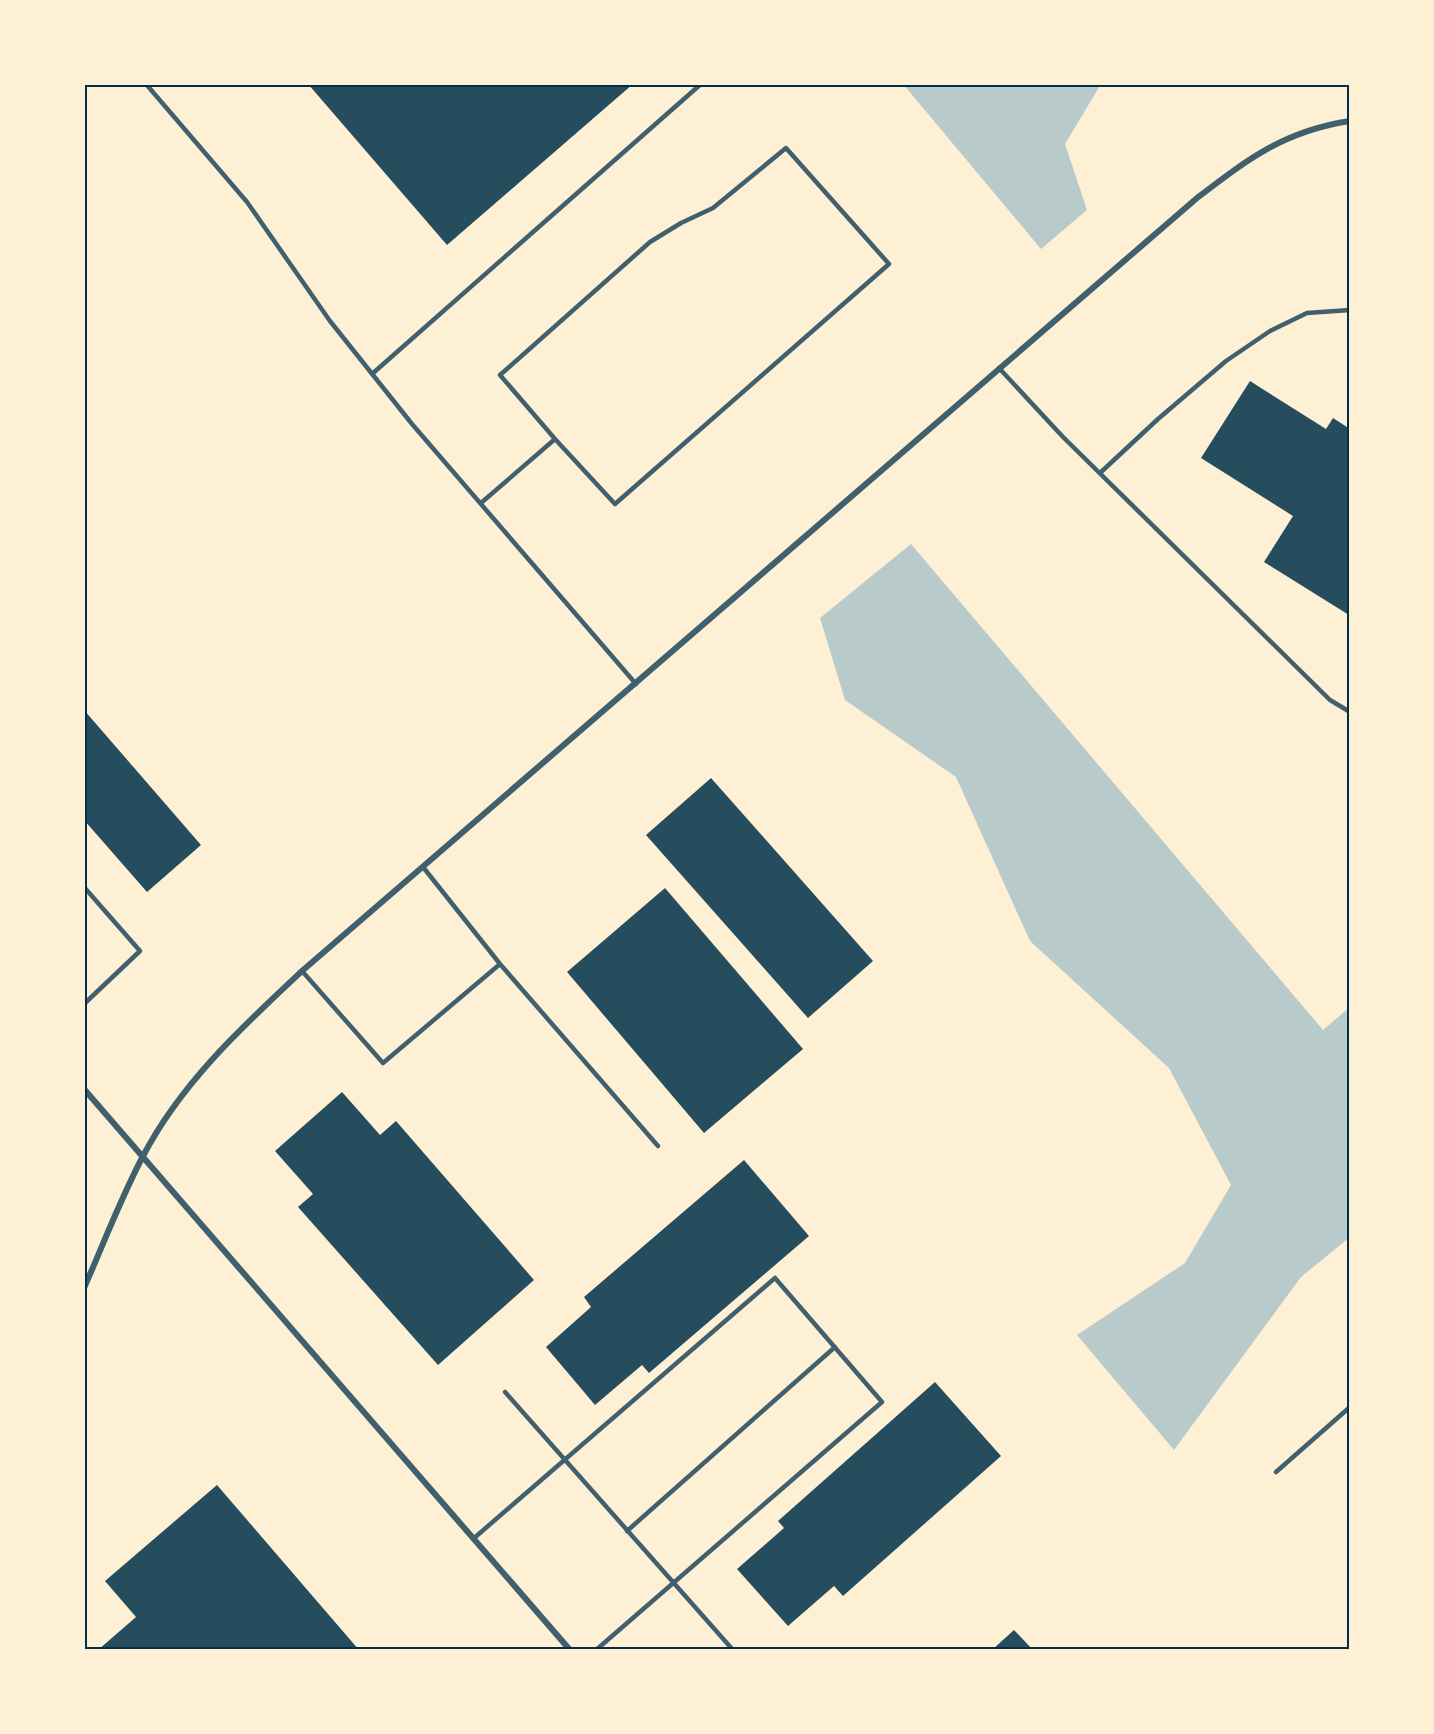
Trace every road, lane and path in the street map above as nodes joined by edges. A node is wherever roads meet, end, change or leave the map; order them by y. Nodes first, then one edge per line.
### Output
1 (146, 84) edge
2 (701, 84) edge
3 (1350, 121) edge
4 (1350, 310) edge
5 (999, 368) junction
6 (372, 374) junction
7 (555, 439) junction
8 (1101, 473) junction
9 (481, 503) junction
10 (636, 684) junction
11 (1350, 712) edge
12 (423, 867) junction
13 (84, 887) edge
14 (501, 964) junction
15 (302, 970) junction
16 (84, 1004) edge
17 (84, 1089) edge
18 (658, 1146) dead end
19 (142, 1157) junction
20 (84, 1288) edge
21 (835, 1347) junction
22 (505, 1392) dead end
23 (1350, 1407) edge
24 (565, 1460) junction
25 (1276, 1472) dead end
26 (627, 1531) junction
27 (473, 1539) junction
28 (673, 1583) junction
29 (570, 1650) edge
30 (596, 1650) edge
31 (733, 1650) edge

1 - 6 lane
2 - 6 lane
3 - 5 street
4 - 8 lane
5 - 8 lane
5 - 10 street
6 - 9 lane
7 - 7 lane
7 - 9 lane
8 - 11 lane
9 - 10 lane
10 - 12 street
12 - 14 lane
12 - 15 street
13 - 16 lane
14 - 15 lane
14 - 18 lane
15 - 19 street
17 - 19 street
19 - 20 street
19 - 27 street
21 - 24 lane
21 - 26 lane
21 - 28 lane
22 - 24 lane
23 - 25 lane
24 - 26 lane
24 - 27 lane
26 - 28 lane
27 - 29 street
28 - 30 lane
28 - 31 lane

